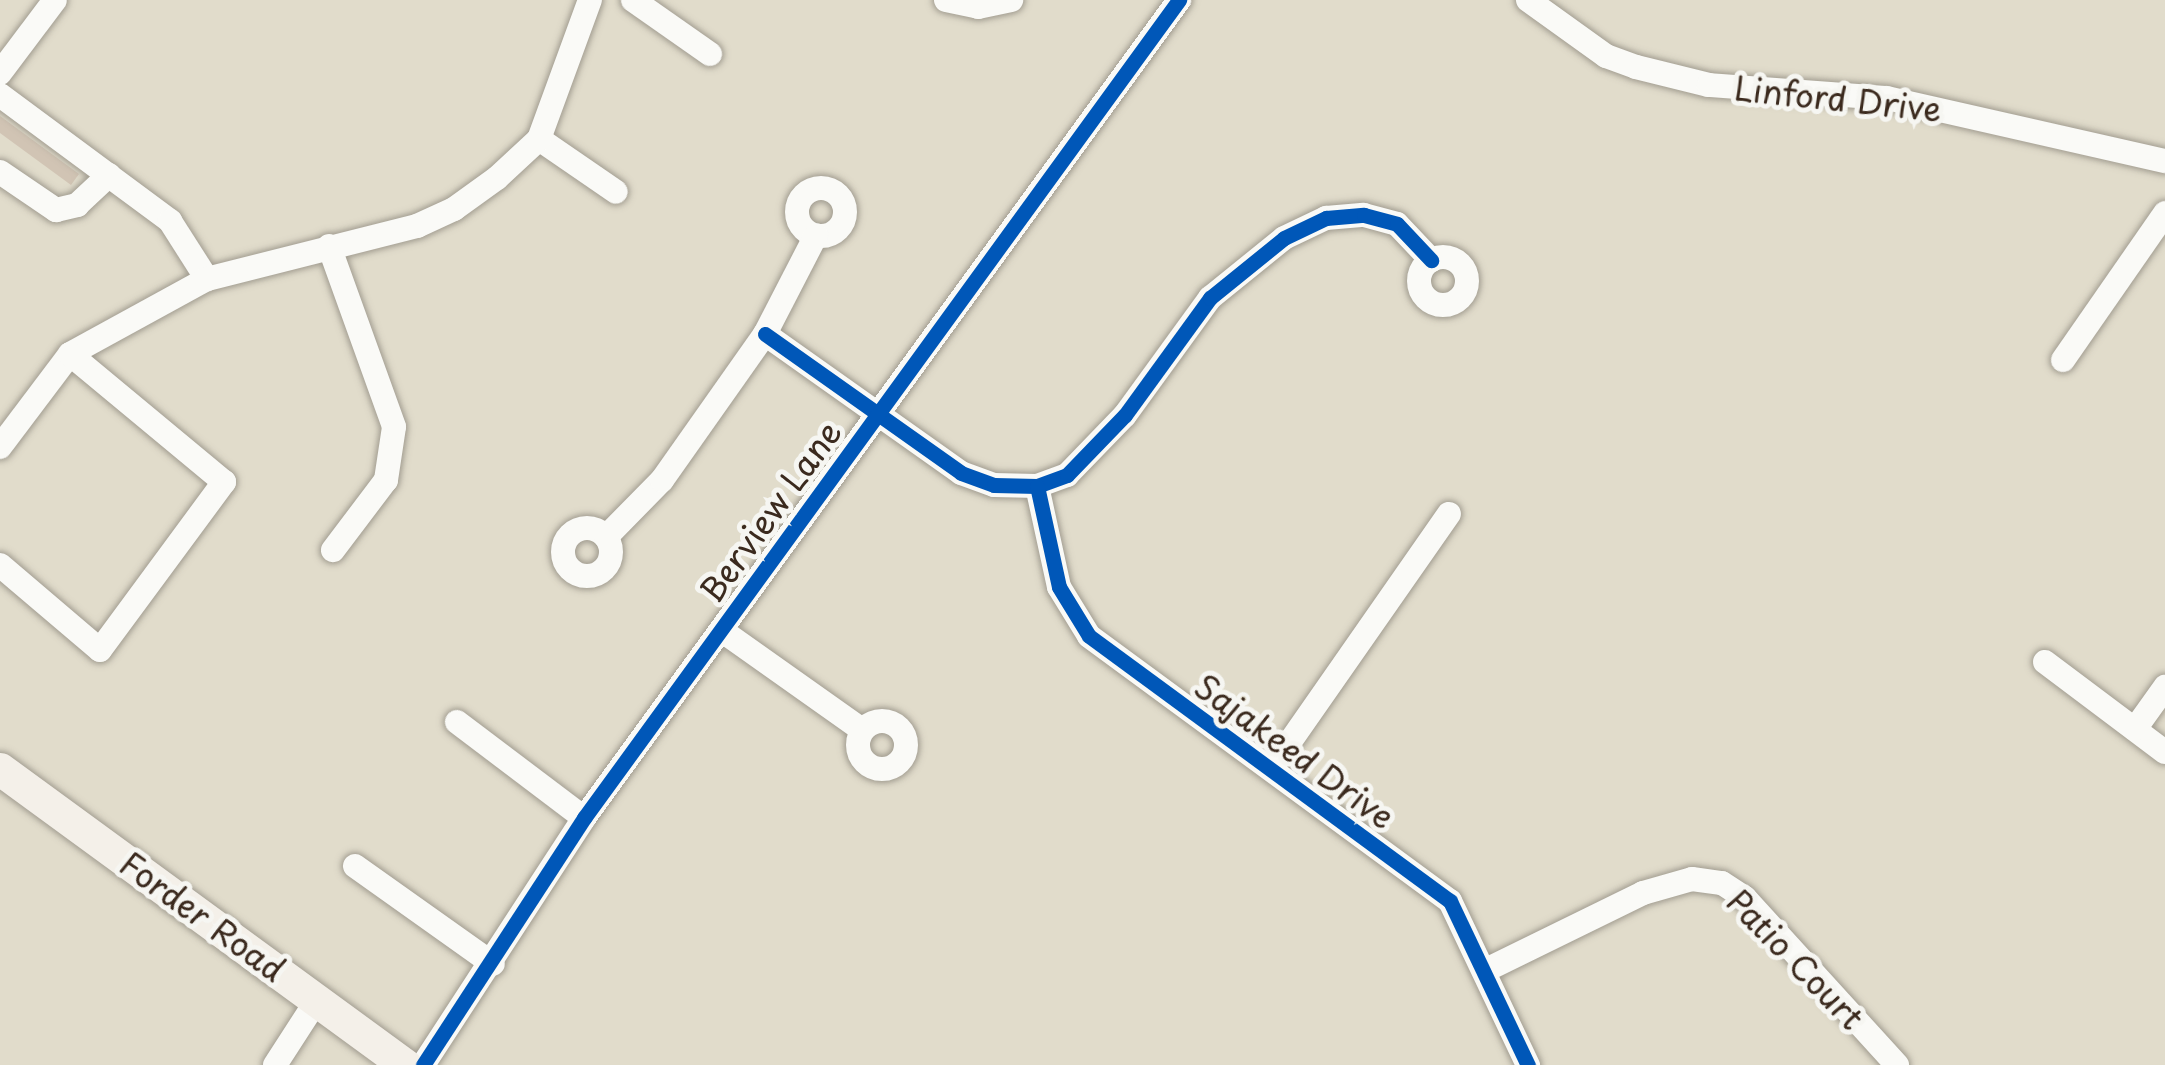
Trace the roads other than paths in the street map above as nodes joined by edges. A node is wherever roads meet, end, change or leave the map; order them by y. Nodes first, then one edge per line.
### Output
1 (55, 0) edge
2 (590, 0) edge
3 (633, 0) edge
4 (946, 0) edge
5 (1011, 0) edge
6 (1179, 0) edge
7 (1528, 0) edge
8 (710, 54) dead end
9 (0, 73) edge
10 (0, 95) edge
11 (539, 139) junction
12 (2165, 161) edge
13 (0, 172) edge
14 (109, 176) junction
15 (616, 192) dead end
16 (2165, 212) edge
17 (816, 235) dead end
18 (329, 246) junction
19 (1431, 260) dead end
20 (207, 279) junction
21 (765, 334) junction
22 (70, 354) junction
23 (2063, 360) dead end
24 (877, 414) junction
25 (0, 447) edge
26 (1037, 486) junction
27 (1449, 514) dead end
28 (606, 537) dead end
29 (333, 550) dead end
30 (0, 566) edge
31 (721, 630) junction
32 (2045, 662) dead end
33 (2165, 687) edge
34 (457, 722) dead end
35 (2135, 729) junction
36 (862, 730) dead end
37 (2165, 752) edge
38 (1271, 769) junction
39 (0, 770) edge
40 (584, 818) junction
41 (355, 866) dead end
42 (493, 964) junction
43 (1486, 970) junction
44 (317, 1000) junction
45 (275, 1065) edge
46 (405, 1065) edge
47 (423, 1065) edge
48 (1528, 1065) edge
49 (1897, 1065) edge

1 - 9 street
2 - 11 street
3 - 8 street
4 - 5 street
6 - 24 street, Berview Lane
7 - 12 street, Linford Drive
10 - 14 street
11 - 15 street
11 - 18 street
13 - 14 street
14 - 20 street
16 - 23 street
17 - 21 street
18 - 20 street
18 - 29 street
19 - 26 street
20 - 22 street
21 - 24 street
21 - 28 street
22 - 25 street
22 - 30 street
24 - 26 street
24 - 31 street, Berview Lane
26 - 38 street, Sajakeed Drive
27 - 38 street
31 - 36 street
31 - 40 street, Berview Lane
32 - 35 street
33 - 35 street
34 - 40 street
35 - 37 street
38 - 43 street, Sajakeed Drive
39 - 44 main road, Forder Road
40 - 42 street, Berview Lane
41 - 42 street
42 - 47 street, Berview Lane
43 - 48 street, Sajakeed Drive
43 - 49 street, Patio Court
44 - 45 street
44 - 46 main road, Forder Road

